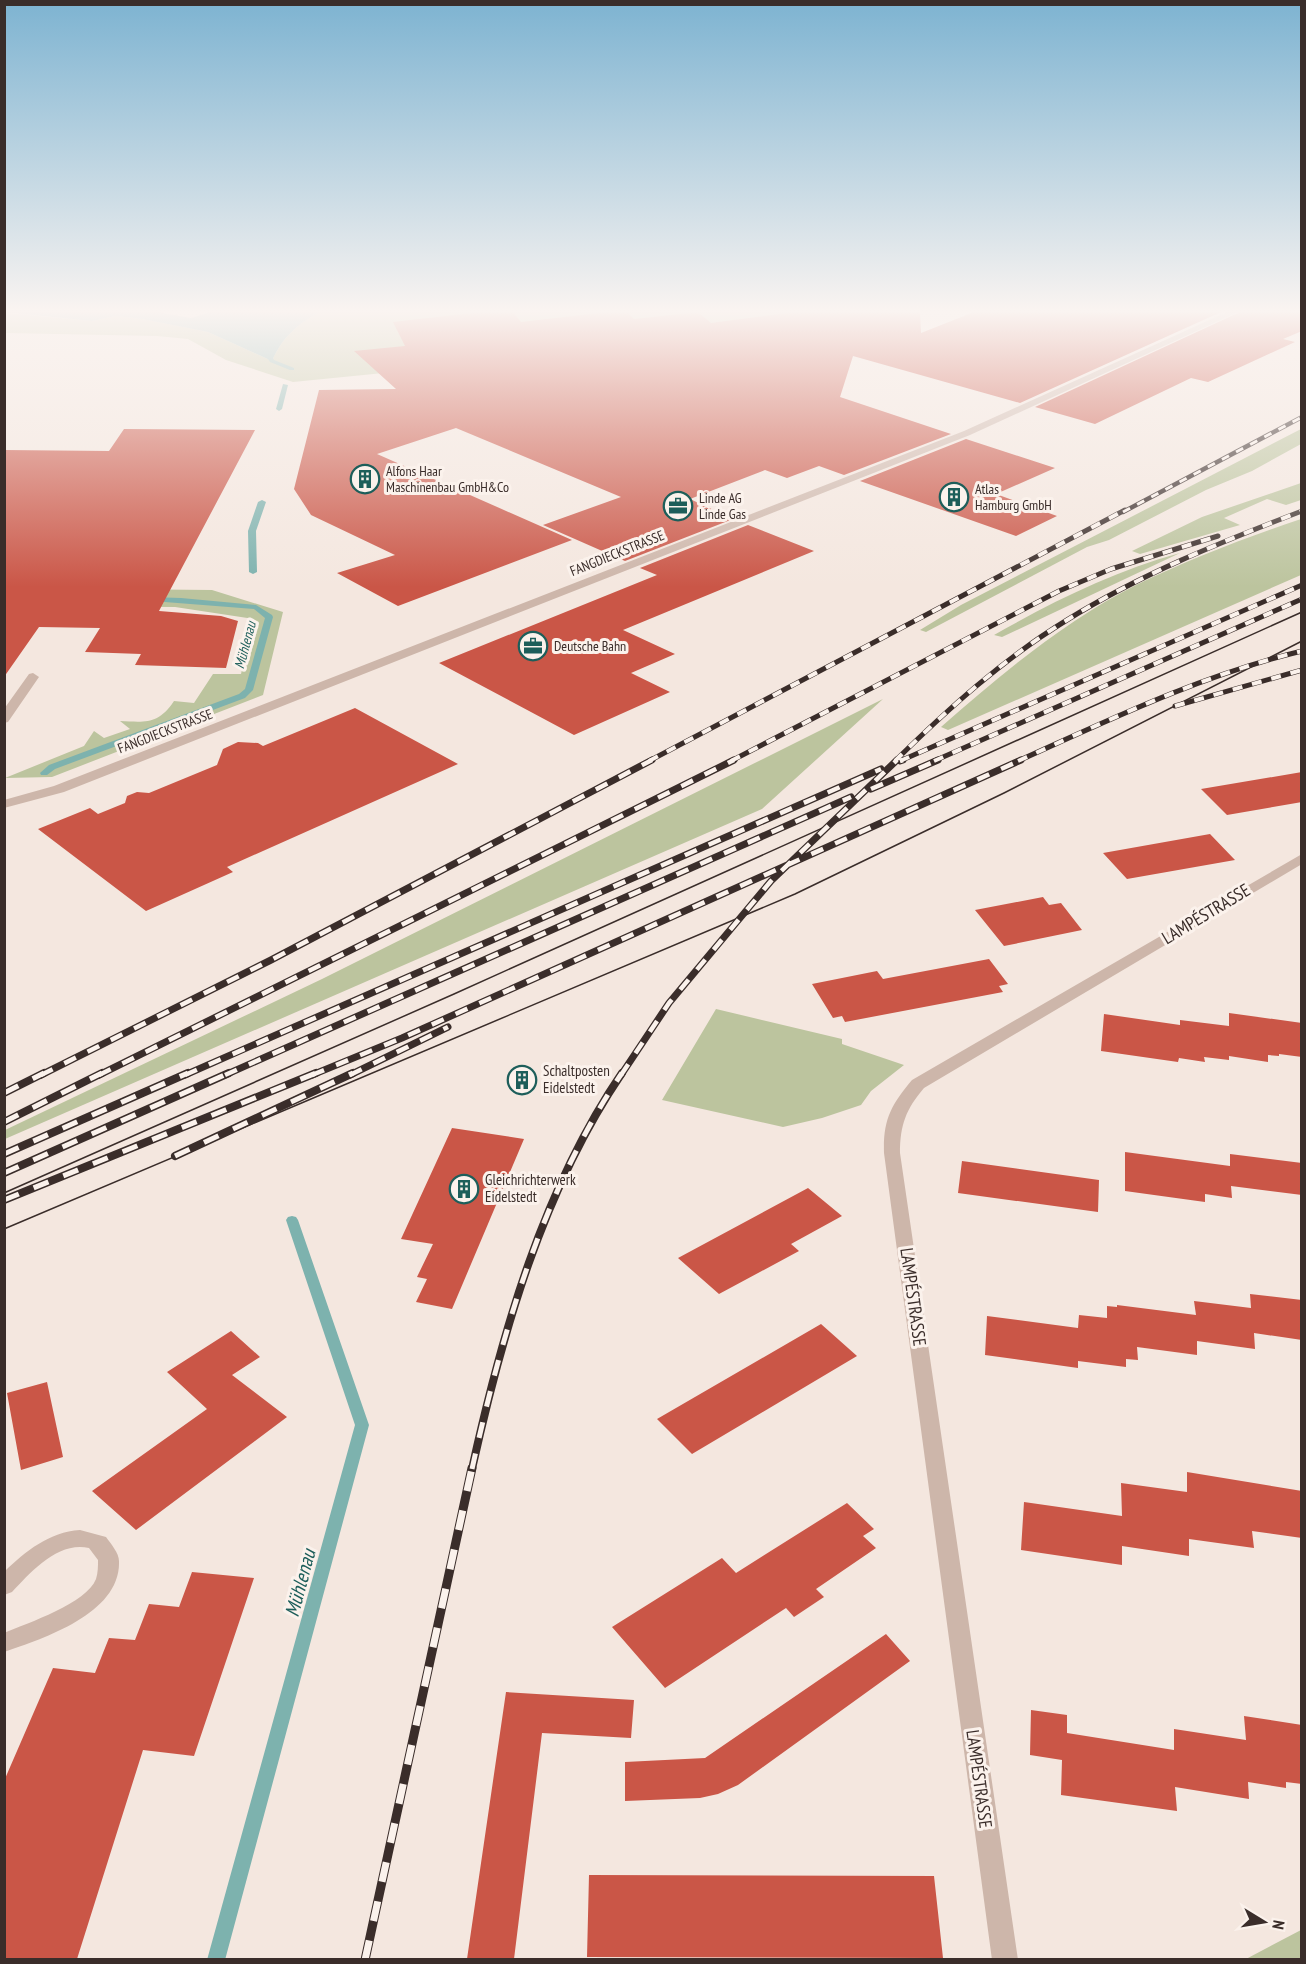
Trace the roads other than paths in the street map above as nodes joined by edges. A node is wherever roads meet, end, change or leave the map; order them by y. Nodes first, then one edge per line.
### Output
1 (1032, 404) edge
2 (33, 677) dead end
3 (4, 719) edge
4 (4, 804) edge
5 (1302, 858) edge
6 (4, 1586) edge
7 (4, 1643) edge
8 (1005, 1959) edge

1 - 4 street, FANGDIECKSTRASSE
2 - 3 street
5 - 8 street, LAMPÉSTRASSE
6 - 7 street

